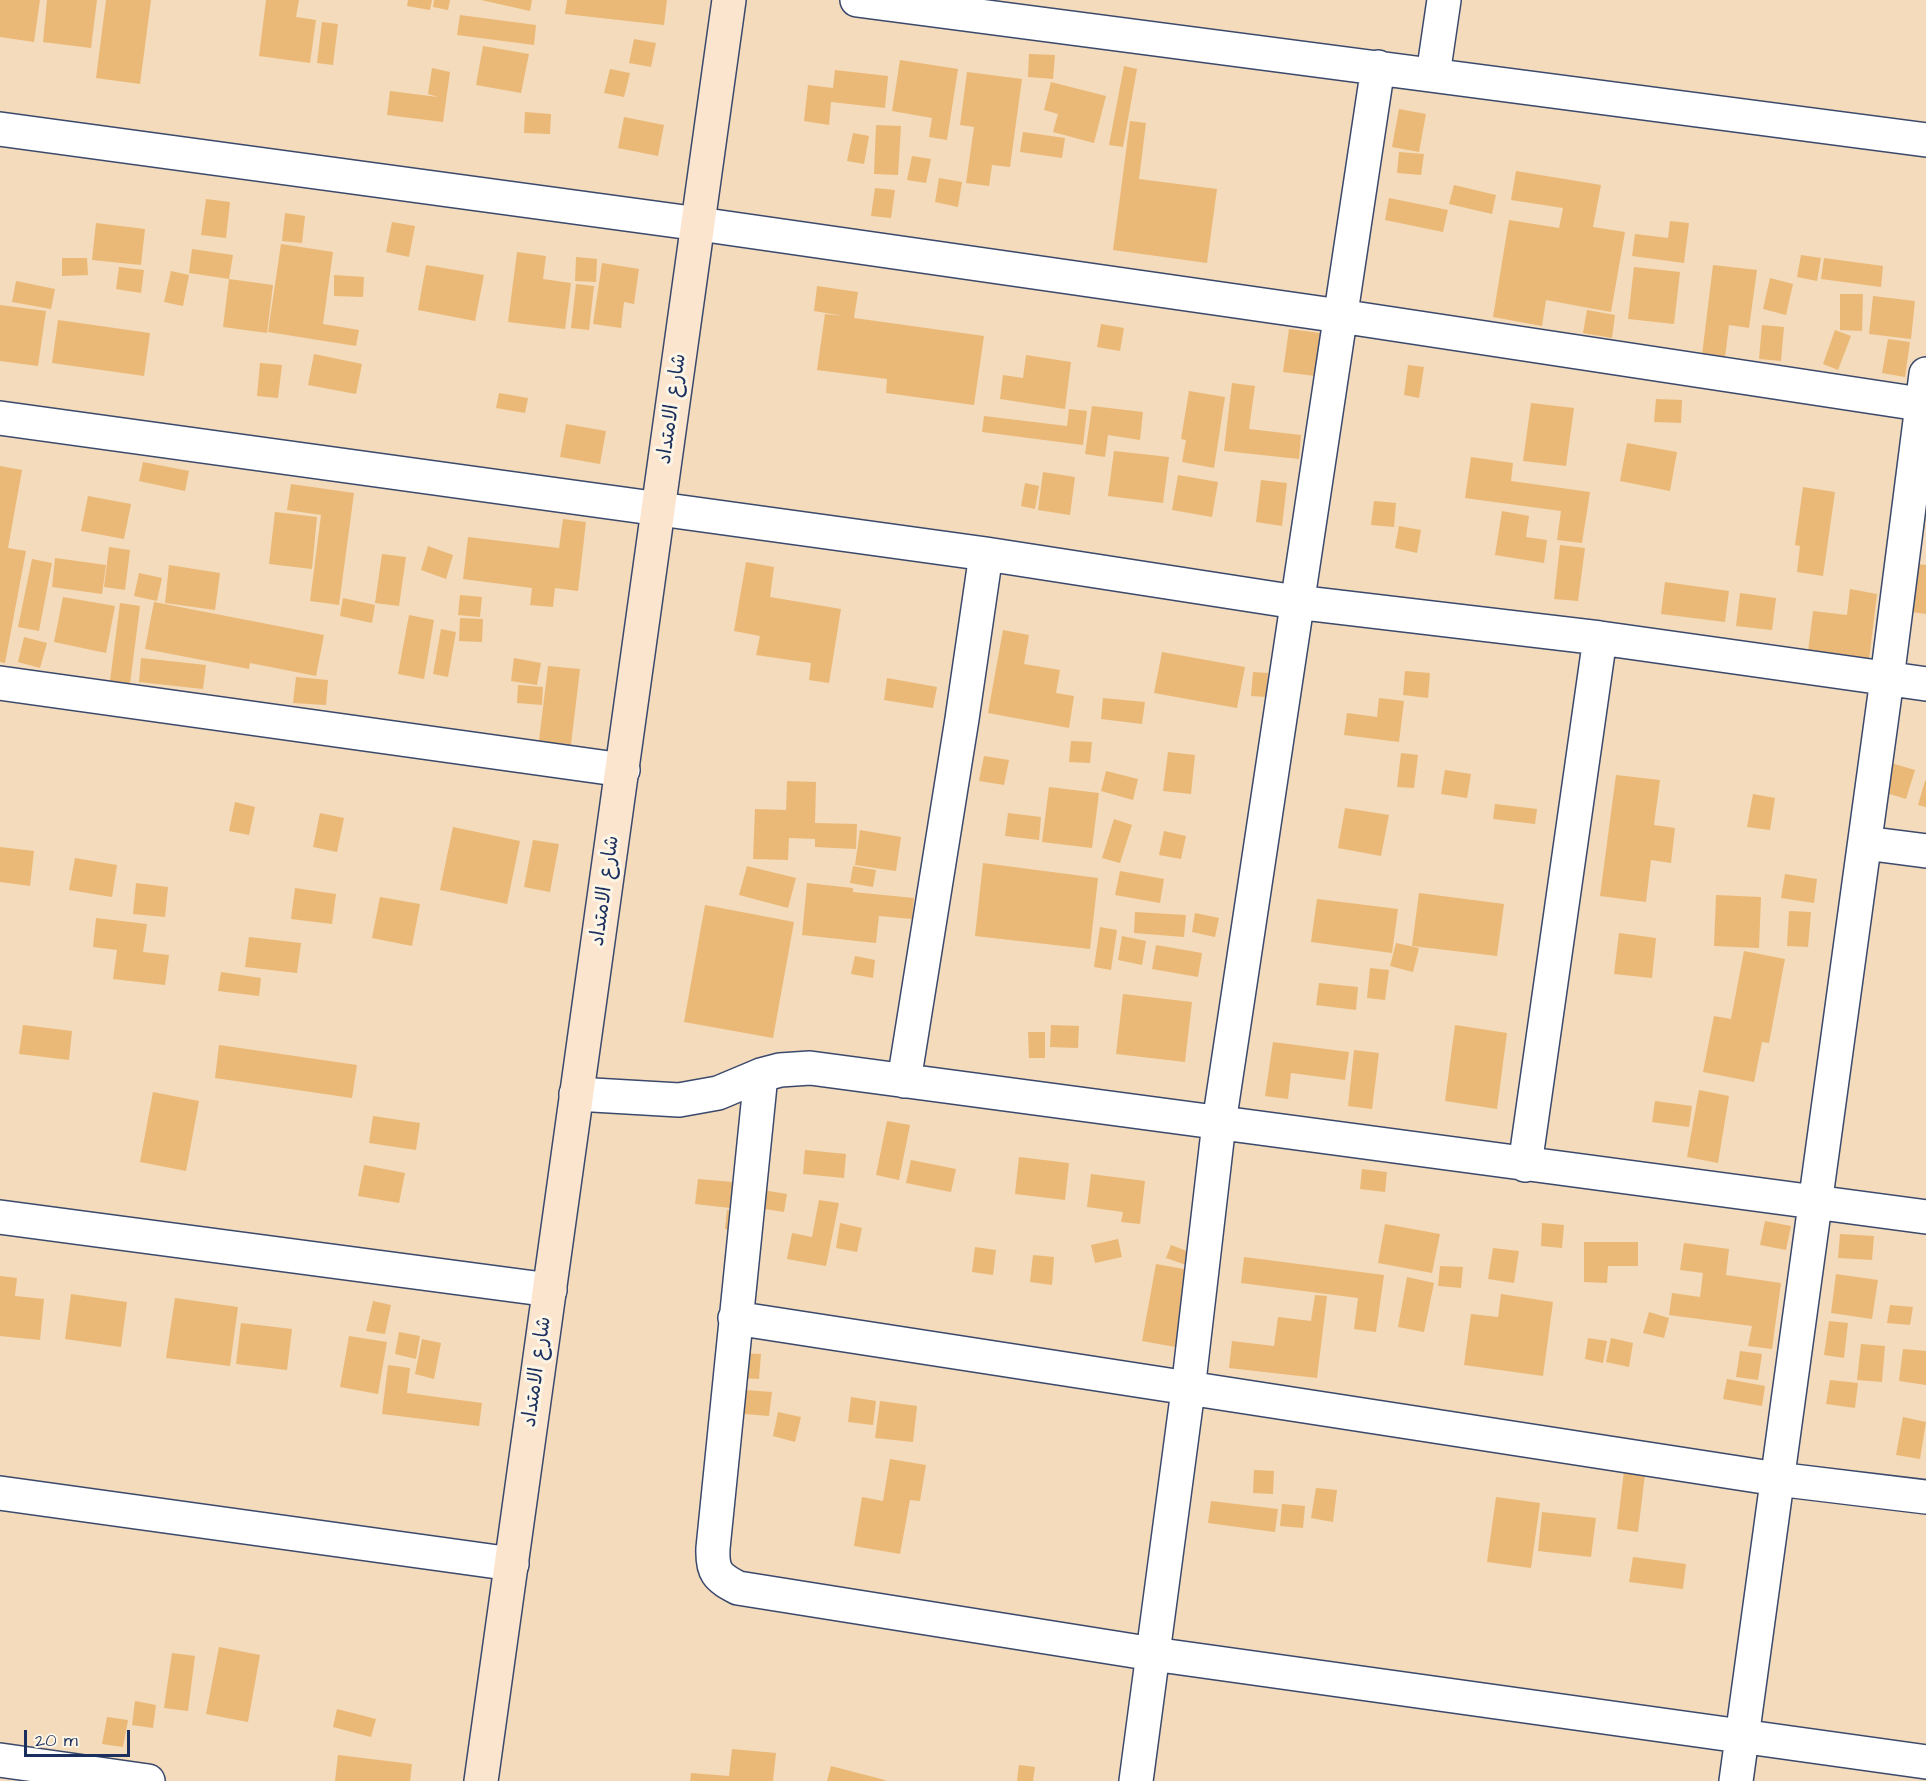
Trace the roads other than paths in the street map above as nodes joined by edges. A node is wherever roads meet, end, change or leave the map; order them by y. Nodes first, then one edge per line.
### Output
1 (729, 0) edge
2 (857, 0) edge
3 (1444, 0) edge
4 (1378, 67) junction
5 (1433, 75) junction
6 (0, 129) edge
7 (1926, 140) edge
8 (699, 224) junction
9 (1340, 316) junction
10 (1925, 394) edge
11 (0, 418) edge
12 (658, 509) junction
13 (986, 554) junction
14 (1296, 602) junction
15 (1600, 639) junction
16 (1887, 679) junction
17 (0, 683) edge
18 (1926, 684) edge
19 (623, 770) junction
20 (1865, 843) junction
21 (1926, 851) edge
22 (761, 1075) junction
23 (904, 1081) junction
24 (576, 1094) junction
25 (1219, 1123) junction
26 (1525, 1165) junction
27 (1816, 1202) junction
28 (0, 1217) edge
29 (1926, 1217) edge
30 (550, 1290) junction
31 (735, 1318) junction
32 (1188, 1390) junction
33 (1777, 1479) junction
34 (0, 1493) edge
35 (1926, 1497) edge
36 (512, 1564) junction
37 (1153, 1654) junction
38 (1742, 1737) junction
39 (0, 1760) edge
40 (1926, 1762) edge
41 (148, 1781) edge
42 (481, 1781) edge
43 (1136, 1781) edge
44 (1736, 1781) edge

1 - 8 street, شارع الامتداد
2 - 4 street
3 - 5 street
4 - 5 street
4 - 9 street
5 - 7 street
6 - 8 street
8 - 9 street
8 - 12 street, شارع الامتداد
9 - 10 street
9 - 14 street
10 - 16 street
11 - 12 street
12 - 13 street
12 - 19 street, شارع الامتداد
13 - 14 street
13 - 23 street
14 - 15 street
14 - 25 street
15 - 16 street
15 - 26 street
16 - 18 street
16 - 20 street
17 - 19 street
19 - 24 street, شارع الامتداد
20 - 21 street
20 - 27 street
22 - 23 street
22 - 24 street
22 - 31 street
23 - 25 street
24 - 30 street, شارع الامتداد
25 - 26 street
25 - 32 street
26 - 27 street
27 - 29 street
27 - 33 street
28 - 30 street
30 - 36 street, شارع الامتداد
31 - 32 street
31 - 37 street
32 - 33 street
32 - 37 street
33 - 35 street
33 - 38 street
34 - 36 street
36 - 42 street, شارع الامتداد
37 - 38 street
37 - 43 street
38 - 40 street
38 - 44 street
39 - 41 street

